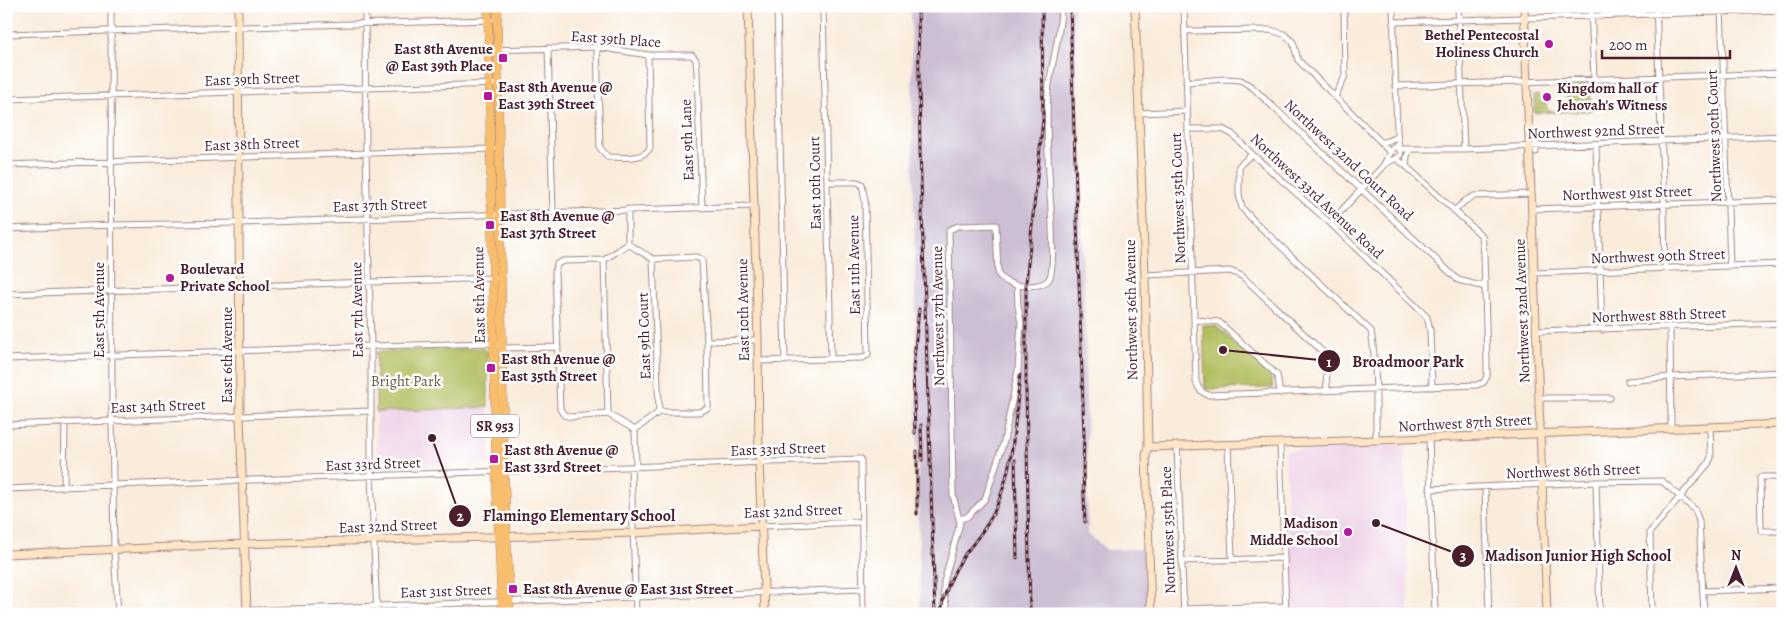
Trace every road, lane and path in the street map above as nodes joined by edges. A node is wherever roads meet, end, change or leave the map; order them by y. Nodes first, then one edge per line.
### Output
1 (111, 6) edge
2 (238, 6) edge
3 (365, 6) edge
4 (488, 6) edge
5 (497, 6) edge
6 (748, 6) edge
7 (777, 6) edge
8 (823, 6) edge
9 (1061, 6) edge
10 (1135, 6) edge
11 (1184, 6) edge
12 (1344, 6) edge
13 (1393, 6) edge
14 (1458, 6) edge
15 (1524, 6) edge
16 (1591, 6) edge
17 (1656, 6) edge
18 (1721, 9) edge
19 (1783, 10) edge
20 (1656, 14) junction
21 (1591, 16) junction
22 (1525, 18) junction
23 (488, 20) junction
24 (497, 20) junction
25 (1459, 20) junction
26 (1394, 22) junction
27 (366, 23) junction
28 (238, 27) junction
29 (111, 31) junction
30 (1185, 32) junction
31 (6, 34) edge
32 (597, 47) junction
33 (548, 48) junction
34 (489, 50) junction
35 (498, 50) junction
36 (648, 56) junction
37 (697, 72) joint
38 (1783, 73) edge
39 (1724, 75) junction
40 (1659, 77) junction
41 (1594, 79) junction
42 (1186, 82) junction
43 (1527, 82) junction
44 (489, 84) junction
45 (498, 84) junction
46 (1462, 84) junction
47 (1396, 86) junction
48 (366, 88) junction
49 (238, 92) junction
50 (111, 96) junction
51 (1335, 97) junction
52 (6, 99) edge
53 (1187, 110) junction
54 (1138, 112) junction
55 (1188, 129) junction
56 (1396, 134) junction
57 (1783, 136) edge
58 (1726, 138) junction
59 (1536, 139) dead end
60 (1381, 141) junction
61 (1662, 141) junction
62 (1596, 144) junction
63 (499, 148) junction
64 (1534, 148) junction
65 (490, 149) junction
66 (1464, 149) junction
67 (1410, 150) junction
68 (1396, 152) junction
69 (366, 153) junction
70 (1252, 154) junction
71 (238, 158) junction
72 (111, 160) junction
73 (6, 164) edge
74 (1406, 166) junction
75 (827, 182) junction
76 (1362, 190) junction
77 (1531, 194) junction
78 (1783, 200) edge
79 (1729, 202) junction
80 (1664, 204) junction
81 (754, 206) junction
82 (702, 207) junction
83 (1599, 207) junction
84 (628, 209) junction
85 (1532, 209) junction
86 (1455, 210) junction
87 (553, 212) junction
88 (492, 214) junction
89 (500, 214) junction
90 (368, 218) junction
91 (240, 223) junction
92 (1330, 223) junction
93 (111, 225) junction
94 (6, 229) edge
95 (628, 244) junction
96 (654, 259) junction
97 (604, 260) junction
98 (1783, 264) edge
99 (1730, 266) junction
100 (1665, 268) junction
101 (1600, 271) junction
102 (1193, 272) junction
103 (1534, 273) junction
104 (1145, 275) junction
105 (492, 278) junction
106 (501, 278) junction
107 (369, 282) junction
108 (241, 285) junction
109 (1017, 285) junction
110 (1485, 287) junction
111 (111, 291) junction
112 (6, 294) edge
113 (1194, 320) junction
114 (1783, 322) edge
115 (1670, 327) junction
116 (1602, 330) junction
117 (1536, 331) junction
118 (758, 340) junction
119 (707, 341) junction
120 (494, 343) junction
121 (371, 346) junction
122 (557, 347) junction
123 (503, 348) junction
124 (240, 350) junction
125 (111, 356) junction
126 (6, 359) edge
127 (831, 359) junction
128 (758, 361) junction
129 (785, 361) junction
130 (1783, 372) edge
131 (1670, 377) junction
132 (1628, 381) dead end
133 (1432, 387) junction
134 (1376, 388) junction
135 (1327, 391) junction
136 (1280, 393) junction
137 (1539, 398) junction
138 (1610, 398) dead end
139 (371, 411) junction
140 (659, 412) junction
141 (608, 414) junction
142 (240, 416) junction
143 (112, 421) junction
144 (65, 422) junction
145 (1783, 424) edge
146 (6, 425) edge
147 (1710, 426) junction
148 (1671, 428) junction
149 (635, 430) junction
150 (1540, 433) junction
151 (1429, 438) junction
152 (1376, 440) junction
153 (1280, 443) junction
154 (1228, 445) junction
155 (1177, 446) junction
156 (1148, 447) junction
157 (759, 462) junction
158 (633, 466) junction
159 (496, 471) junction
160 (504, 471) junction
161 (371, 476) junction
162 (1783, 477) edge
163 (242, 482) junction
164 (1596, 482) junction
165 (1543, 484) junction
166 (112, 486) junction
167 (1485, 486) junction
168 (64, 487) junction
169 (1430, 489) junction
170 (6, 490) edge
171 (1681, 497) junction
172 (960, 519) junction
173 (860, 522) junction
174 (762, 526) junction
175 (1783, 531) edge
176 (633, 533) junction
177 (498, 536) junction
178 (507, 536) junction
179 (373, 540) junction
180 (243, 544) junction
181 (114, 550) junction
182 (6, 554) edge
183 (1284, 558) junction
184 (1232, 559) junction
185 (1182, 561) junction
186 (1783, 588) edge
187 (862, 589) junction
188 (1703, 591) junction
189 (764, 592) junction
190 (635, 596) junction
191 (505, 601) junction
192 (377, 605) junction
193 (1285, 606) junction
194 (246, 612) edge
195 (1184, 612) edge
196 (118, 614) edge
197 (152, 614) edge
198 (377, 614) edge
199 (502, 614) edge
200 (510, 614) edge
201 (636, 614) edge
202 (765, 614) edge
203 (863, 614) edge
204 (948, 614) edge
205 (1151, 614) edge
206 (1286, 614) edge
207 (1435, 614) edge
208 (1489, 614) edge
209 (1547, 614) edge
210 (1600, 614) edge
211 (1652, 614) edge
212 (1704, 614) edge

1 - 29 street, East 5th Avenue
2 - 28 street, East 6th Avenue
3 - 27 street, East 7th Avenue
4 - 23 main road, East 8th Avenue / SR 953
5 - 24 main road, East 8th Avenue / SR 953
6 - 81 street, East 10th Avenue
7 - 129 street
8 - 75 street, East 10th Court
9 - 109 street
10 - 54 street, Northwest 36th Avenue
11 - 30 street, Northwest 35th Court
12 - 51 street
13 - 26 street
14 - 25 street
15 - 22 street, Northwest 32nd Avenue
16 - 21 street
17 - 20 street
18 - 19 street
18 - 20 street
18 - 39 street, Northwest 30th Court
20 - 21 street
20 - 40 street
21 - 22 street
21 - 41 street
22 - 25 street
22 - 43 street, Northwest 32nd Avenue
23 - 24 street
23 - 27 street
23 - 34 main road, East 8th Avenue / SR 953
24 - 35 main road, East 8th Avenue / SR 953
25 - 26 street
25 - 46 street
26 - 47 street
27 - 28 street
27 - 48 street, East 7th Avenue
28 - 29 street
28 - 49 street, East 6th Avenue
29 - 31 street
29 - 50 street, East 5th Avenue
30 - 42 street, Northwest 35th Court
30 - 51 street
32 - 33 street, East 39th Place
32 - 36 street, East 39th Place
32 - 36 street
33 - 35 street, East 39th Place
33 - 87 street
34 - 35 street, East 39th Place
34 - 44 main road, East 8th Avenue / SR 953
35 - 45 main road, East 8th Avenue / SR 953
36 - 37 street, East 39th Place
37 - 82 street, East 9th Lane
38 - 39 street
39 - 40 street
39 - 58 street, Northwest 30th Court
40 - 41 street
40 - 61 street
41 - 43 street
42 - 53 street, Northwest 35th Court
42 - 76 street, Northwest 32nd Court Road
43 - 46 street
43 - 64 street, Northwest 32nd Avenue
44 - 45 street, East 39th Street
44 - 48 street, East 39th Street
44 - 65 main road, East 8th Avenue / SR 953
45 - 63 main road, East 8th Avenue / SR 953
46 - 47 street
46 - 66 street
47 - 56 street
48 - 49 street, East 39th Street
48 - 69 street, East 7th Avenue
49 - 50 street, East 39th Street
49 - 71 street, East 6th Avenue
50 - 52 street, East 39th Street
50 - 72 street, East 5th Avenue
51 - 60 street
53 - 54 street
53 - 55 street, Northwest 35th Court
54 - 104 street, Northwest 36th Avenue
55 - 70 street, Northwest 33rd Avenue Road
55 - 102 street, Northwest 35th Court
56 - 60 street
56 - 68 street
57 - 58 street, Northwest 92nd Street
58 - 61 street, Northwest 92nd Street
58 - 79 street, Northwest 30th Court
59 - 64 street
60 - 68 street
61 - 62 street, Northwest 92nd Street
61 - 80 street
62 - 64 street, Northwest 92nd Street
62 - 83 street
63 - 65 street, East 38th Street
63 - 89 main road, East 8th Avenue / SR 953
64 - 66 street, Northwest 92nd Street
64 - 77 street, Northwest 32nd Avenue
65 - 69 street, East 38th Street
65 - 88 main road, East 8th Avenue / SR 953
66 - 67 street, Northwest 92nd Street
67 - 68 street, Northwest 92nd Street
67 - 74 street
68 - 74 street
68 - 76 street
69 - 71 street, East 38th Street
69 - 90 street, East 7th Avenue
70 - 92 street, Northwest 33rd Avenue Road
70 - 134 street
71 - 72 street, East 38th Street
71 - 91 street, East 6th Avenue
72 - 73 street, East 38th Street
72 - 93 street, East 5th Avenue
74 - 86 street
75 - 127 street, East 10th Court
75 - 127 street, East 11th Avenue
76 - 92 street
76 - 110 street, Northwest 32nd Court Road
77 - 85 street, Northwest 32nd Avenue
77 - 86 street
78 - 79 street, Northwest 91st Street
79 - 80 street, Northwest 91st Street
79 - 99 street, Northwest 30th Court
80 - 83 street, Northwest 91st Street
80 - 100 street
81 - 82 street, East 37th Street
81 - 118 street, East 10th Avenue
82 - 84 street, East 37th Street
83 - 85 street, Northwest 91st Street
83 - 101 street
84 - 87 street, East 37th Street
84 - 95 street
85 - 103 street, Northwest 32nd Avenue
86 - 110 street
87 - 89 street, East 37th Street
88 - 89 street, East 37th Street
88 - 90 street, East 37th Street
88 - 105 main road, East 8th Avenue / SR 953
89 - 106 main road, East 8th Avenue / SR 953
90 - 91 street, East 37th Street
90 - 107 street, East 7th Avenue
91 - 93 street, East 37th Street
91 - 108 street, East 6th Avenue
92 - 133 street, Northwest 33rd Avenue Road
93 - 94 street, East 37th Street
93 - 111 street, East 5th Avenue
95 - 96 street
95 - 97 street
96 - 119 street
96 - 140 street, East 9th Court
97 - 122 street
97 - 141 street
98 - 99 street, Northwest 90th Street
99 - 100 street, Northwest 90th Street
100 - 101 street, Northwest 90th Street
101 - 103 street, Northwest 90th Street
101 - 116 street
102 - 104 street
102 - 113 street, Northwest 35th Court
102 - 135 street
103 - 117 street, Northwest 32nd Avenue
104 - 156 street, Northwest 36th Avenue
105 - 106 street
105 - 107 street
105 - 120 main road, East 8th Avenue / SR 953
106 - 123 main road, East 8th Avenue / SR 953
107 - 108 street
107 - 121 street, East 7th Avenue
108 - 111 street
108 - 124 street, East 6th Avenue
109 - 172 street
109 - 172 street, Northwest 37th Avenue
110 - 133 street
111 - 112 street
111 - 125 street, East 5th Avenue
113 - 136 street
113 - 136 street, Northwest 35th Court
114 - 115 street, Northwest 88th Street
115 - 116 street, Northwest 88th Street
115 - 131 street
116 - 117 street, Northwest 88th Street
117 - 137 street, Northwest 32nd Avenue
118 - 119 street
118 - 128 street, East 10th Avenue
119 - 140 street
120 - 121 street
120 - 123 street
120 - 159 main road, East 8th Avenue / SR 953
121 - 124 street
121 - 139 street, East 7th Avenue
122 - 123 street
122 - 141 street
123 - 160 main road, East 8th Avenue / SR 953
124 - 125 street
124 - 142 street, East 6th Avenue
125 - 126 street
125 - 143 street, East 5th Avenue
127 - 129 street
128 - 129 street
128 - 157 street, East 10th Avenue
130 - 131 street
131 - 132 street
131 - 148 street
133 - 134 street
134 - 135 street
134 - 152 street
135 - 136 street
137 - 138 street
137 - 150 street, Northwest 32nd Avenue
139 - 142 street, East 34th Street
139 - 161 street, East 7th Avenue
140 - 149 street
141 - 149 street
142 - 143 street, East 34th Street
142 - 163 street, East 6th Avenue
143 - 144 street, East 34th Street
143 - 166 street, East 5th Avenue
144 - 146 street, East 34th Street
144 - 168 street
145 - 147 street, Northwest 87th Street
147 - 148 street, Northwest 87th Street
147 - 171 street
148 - 150 street, Northwest 87th Street
149 - 158 street
150 - 151 street, Northwest 87th Street
150 - 165 street, Northwest 32nd Avenue
151 - 152 street, Northwest 87th Street
151 - 169 street
152 - 153 street, Northwest 87th Street
153 - 154 street, Northwest 87th Street
153 - 183 street
154 - 155 street, Northwest 87th Street
154 - 184 street
155 - 156 street, Northwest 87th Street
155 - 185 street, Northwest 35th Place
156 - 205 street, Northwest 36th Avenue
157 - 158 street, East 33rd Street
157 - 173 street, East 33rd Street
157 - 174 street, East 10th Avenue
158 - 160 street, East 33rd Street
158 - 176 street
159 - 160 street, East 33rd Street
159 - 161 street, East 33rd Street
159 - 177 main road, East 8th Avenue / SR 953
160 - 178 main road, East 8th Avenue / SR 953
161 - 163 street, East 33rd Street
161 - 179 street, East 7th Avenue
162 - 175 street
163 - 166 street, East 33rd Street
163 - 180 street, East 6th Avenue
164 - 165 street, Northwest 86th Street
164 - 171 street, Northwest 86th Street
164 - 210 street
165 - 167 street, Northwest 86th Street
165 - 209 street, Northwest 32nd Avenue
166 - 168 street, East 33rd Street
166 - 181 street, East 5th Avenue
167 - 169 street, Northwest 86th Street
167 - 208 street
168 - 170 street, East 33rd Street
169 - 207 street
171 - 188 street, Northwest 86th Street
171 - 211 street
172 - 204 street, Northwest 37th Avenue
173 - 174 street, East 32nd Street
173 - 187 street
174 - 176 street, East 32nd Street
174 - 189 street, East 10th Avenue
176 - 178 street, East 32nd Street
176 - 190 street
177 - 178 street, East 32nd Street
177 - 179 street, East 32nd Street
177 - 191 main road, East 8th Avenue / SR 953
178 - 191 main road, East 8th Avenue / SR 953
179 - 180 street, East 32nd Street
179 - 192 street, East 7th Avenue
180 - 181 street, East 32nd Street
180 - 194 street, East 6th Avenue
181 - 182 street, East 32nd Street
181 - 196 street, East 5th Avenue
183 - 184 street
183 - 193 street
184 - 185 street
185 - 195 street, Northwest 35th Place
186 - 188 street
187 - 189 street, East 31st Street
187 - 203 street
188 - 212 street
189 - 190 street, East 31st Street
189 - 202 street, East 10th Avenue
190 - 191 street, East 31st Street
190 - 201 street
191 - 192 street, East 31st Street
191 - 199 main road, East 8th Avenue / SR 953
191 - 200 main road, East 8th Avenue / SR 953
192 - 194 street, East 31st Street
192 - 198 street, East 7th Avenue
193 - 195 street
193 - 206 street
194 - 197 street, East 31st Street

